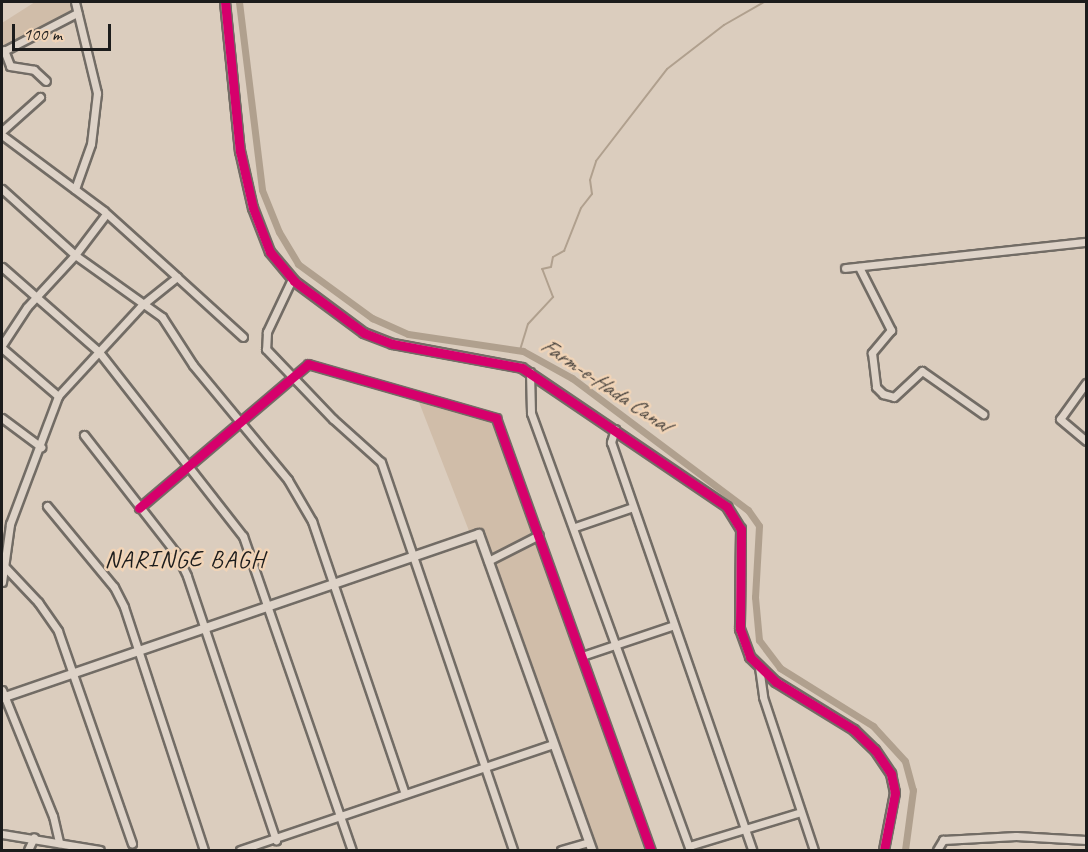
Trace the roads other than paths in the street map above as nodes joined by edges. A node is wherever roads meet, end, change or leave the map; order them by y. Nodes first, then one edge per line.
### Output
1 (75, 2) edge
2 (225, 2) edge
3 (76, 13) junction
4 (3, 51) edge
5 (46, 81) dead end
6 (40, 97) dead end
7 (2, 133) edge
8 (2, 189) edge
9 (75, 189) junction
10 (106, 214) junction
11 (1086, 242) edge
12 (75, 255) junction
13 (2, 267) edge
14 (860, 267) junction
15 (845, 268) dead end
16 (177, 277) junction
17 (292, 279) junction
18 (37, 298) junction
19 (142, 305) junction
20 (243, 337) dead end
21 (2, 346) edge
22 (99, 352) junction
23 (530, 372) junction
24 (294, 379) junction
25 (1086, 383) edge
26 (58, 396) junction
27 (983, 414) dead end
28 (2, 418) edge
29 (242, 423) junction
30 (615, 429) junction
31 (84, 435) dead end
32 (1086, 441) edge
33 (41, 447) junction
34 (189, 468) junction
35 (47, 506) dead end
36 (633, 507) junction
37 (139, 508) junction
38 (575, 527) junction
39 (539, 536) junction
40 (410, 556) junction
41 (488, 561) junction
42 (4, 566) junction
43 (2, 582) edge
44 (333, 584) junction
45 (268, 604) junction
46 (674, 625) junction
47 (203, 627) junction
48 (617, 644) junction
49 (138, 651) junction
50 (582, 656) junction
51 (759, 667) junction
52 (72, 672) junction
53 (2, 695) edge
54 (554, 744) junction
55 (486, 767) junction
56 (405, 794) junction
57 (801, 812) junction
58 (341, 816) junction
59 (745, 829) junction
60 (2, 834) edge
61 (34, 837) junction
62 (276, 840) junction
63 (1086, 840) edge
64 (59, 843) junction
65 (132, 843) dead end
66 (590, 846) edge
67 (689, 848) edge
68 (28, 850) edge
69 (91, 850) edge
70 (100, 850) edge
71 (204, 850) edge
72 (240, 850) edge
73 (352, 850) edge
74 (513, 850) edge
75 (561, 850) edge
76 (651, 850) edge
77 (752, 850) edge
78 (814, 850) edge
79 (884, 850) edge
80 (937, 850) edge

1 - 3 street
2 - 17 street
3 - 4 street
3 - 9 street
4 - 5 street
6 - 7 street
7 - 9 street
8 - 12 street
9 - 10 street
10 - 12 street
10 - 16 street
11 - 14 street
12 - 18 street
12 - 19 street
13 - 18 street
14 - 15 street
14 - 27 street
16 - 19 street
16 - 20 street
17 - 23 street
17 - 24 street
18 - 21 street
18 - 22 street
19 - 22 street
19 - 29 street
21 - 26 street
22 - 26 street
22 - 34 street
23 - 30 street
23 - 38 street
24 - 29 street
24 - 39 street
24 - 40 street
25 - 32 street
26 - 33 street
28 - 33 street
29 - 34 street
29 - 44 street
30 - 36 street
30 - 51 street
31 - 37 street
33 - 42 street
34 - 37 street
34 - 45 street
35 - 49 street
36 - 38 street
36 - 46 street
37 - 47 street
38 - 48 street
39 - 41 street
39 - 50 street
40 - 41 street
40 - 44 street
40 - 55 street
41 - 54 street
42 - 43 street
42 - 52 street
44 - 45 street
44 - 56 street
45 - 47 street
45 - 58 street
46 - 48 street
46 - 59 street
47 - 49 street
47 - 62 street
48 - 50 street
48 - 67 street
49 - 52 street
49 - 71 street
50 - 76 street
51 - 57 street
51 - 79 street
52 - 53 street
52 - 65 street
53 - 64 street
54 - 55 street
54 - 66 street
55 - 56 street
55 - 74 street
56 - 58 street
57 - 59 street
57 - 78 street
58 - 62 street
58 - 73 street
59 - 67 street
59 - 77 street
60 - 61 street
61 - 64 street
61 - 68 street
62 - 72 street
63 - 80 street
64 - 69 street
66 - 75 street
69 - 70 street

